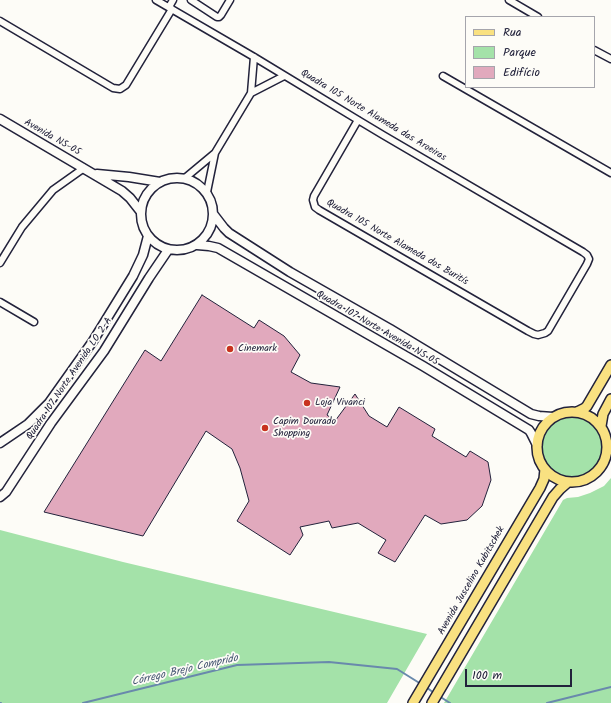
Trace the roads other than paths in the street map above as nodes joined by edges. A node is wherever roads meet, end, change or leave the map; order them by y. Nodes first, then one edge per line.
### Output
1 (173, 0) edge
2 (191, 0) edge
3 (230, 0) edge
4 (509, 0) edge
5 (161, 1) edge
6 (170, 8) junction
7 (536, 16) edge
8 (0, 21) edge
9 (595, 51) edge
10 (254, 57) junction
11 (611, 60) edge
12 (284, 76) junction
13 (443, 76) dead end
14 (251, 93) junction
15 (0, 119) edge
16 (358, 120) junction
17 (214, 153) junction
18 (84, 168) junction
19 (611, 173) edge
20 (94, 174) junction
21 (184, 178) junction
22 (160, 182) junction
23 (207, 192) junction
24 (141, 212) junction
25 (214, 215) junction
26 (148, 236) junction
27 (197, 245) junction
28 (168, 250) junction
29 (0, 263) edge
30 (0, 302) edge
31 (34, 322) dead end
32 (534, 334) joint
33 (611, 366) edge
34 (611, 399) edge
35 (577, 412) junction
36 (553, 417) junction
37 (601, 426) junction
38 (0, 443) edge
39 (537, 445) junction
40 (545, 469) junction
41 (568, 482) junction
42 (0, 497) edge
43 (413, 703) edge
44 (432, 703) edge

1 - 6 street
2 - 3 street
4 - 7 street
5 - 6 street, Quadra 105 Norte Alameda das Aroeiras
6 - 8 street
6 - 10 street, Quadra 105 Norte Alameda das Aroeiras
9 - 11 street
10 - 12 street, Quadra 105 Norte Alameda das Aroeiras
10 - 14 street
12 - 14 street
12 - 16 street, Quadra 105 Norte Alameda das Aroeiras
13 - 19 street
14 - 17 street
15 - 18 street, Avenida NS-05
16 - 32 street, Quadra 105 Norte Alameda dos Buritís
16 - 32 street, Quadra 105 Norte Alameda das Aroeiras
17 - 21 street
17 - 23 street
18 - 20 street, Avenida NS-05
18 - 29 street
20 - 22 street
20 - 24 street
21 - 22 street
21 - 23 street
22 - 24 street
23 - 25 street
24 - 26 street
25 - 27 street
25 - 36 street, Quadra 107 Norte Avenida NS 05
26 - 28 street
26 - 38 street, Quadra 107 Norte Avenida LO 2-A
27 - 28 street
27 - 39 street, Quadra 107 Norte Avenida NS 05
28 - 42 street, Quadra 107 Norte Avenida LO 2-A
30 - 31 street
33 - 35 main road
34 - 37 main road
35 - 36 main road
35 - 37 main road
36 - 39 main road
37 - 41 main road
39 - 40 main road
40 - 41 main road
40 - 43 main road, Avenida Juscelino Kubitschek
41 - 44 main road

